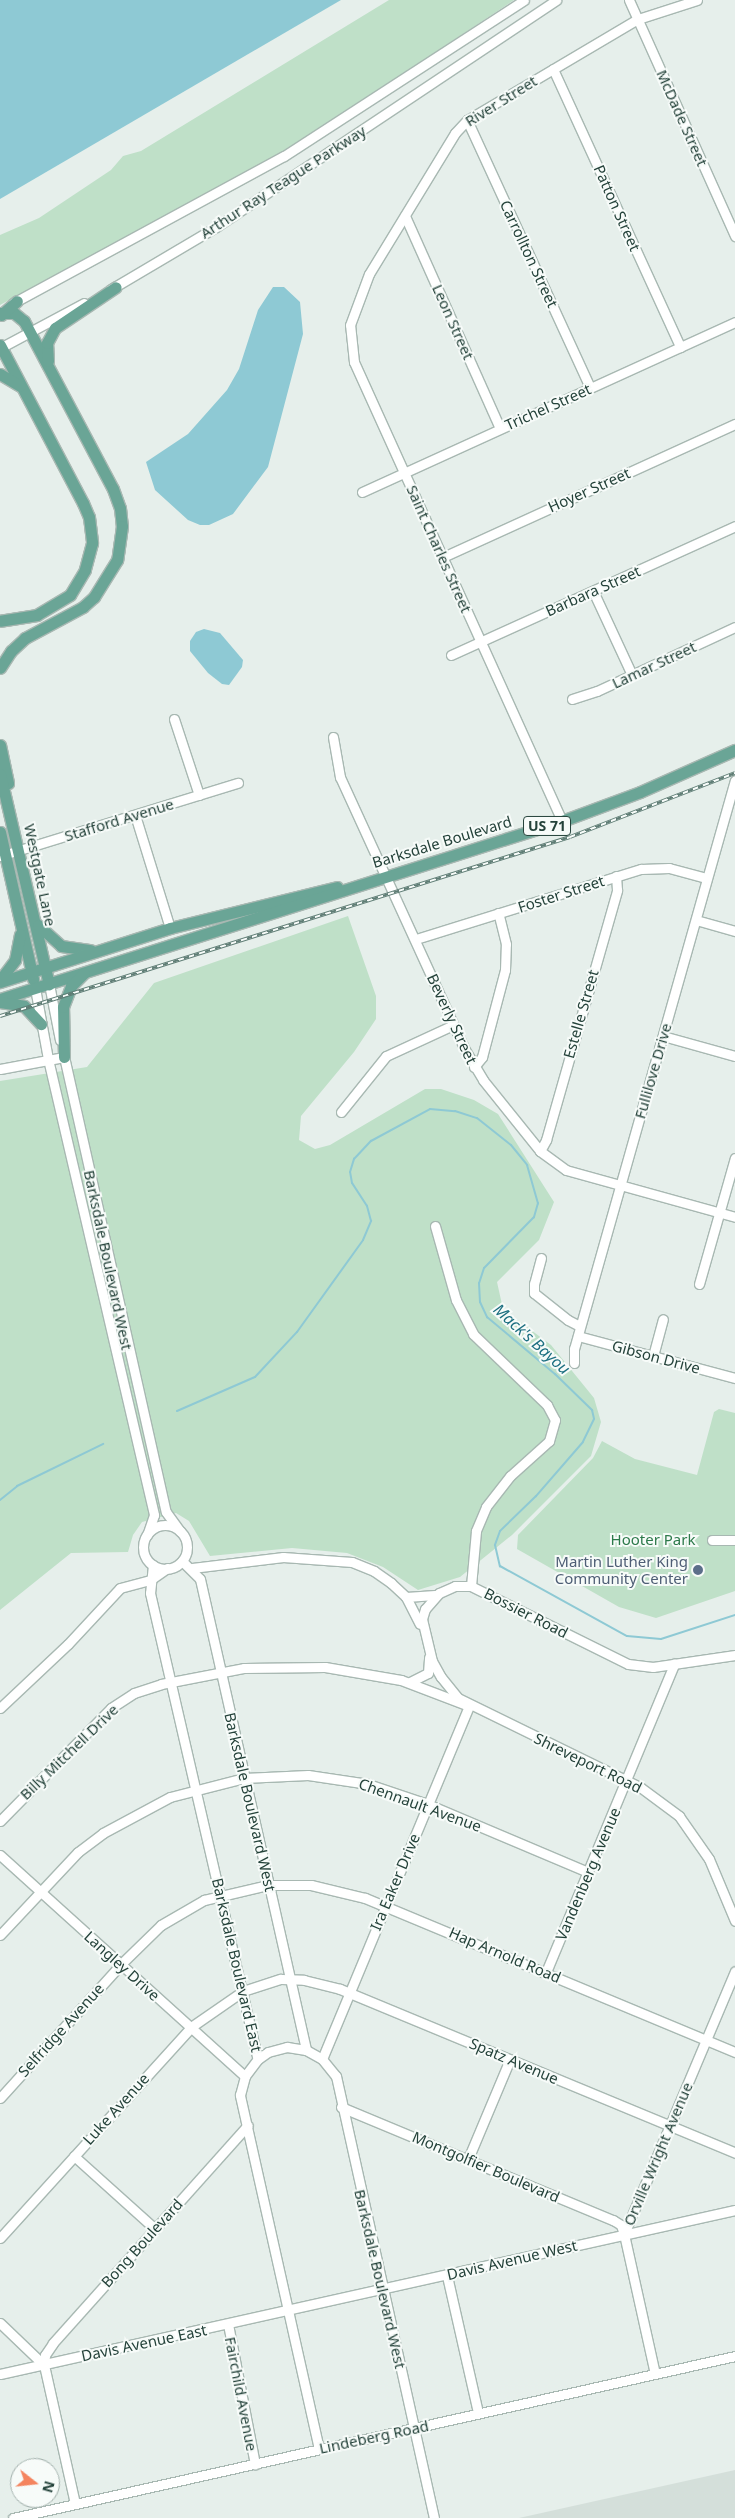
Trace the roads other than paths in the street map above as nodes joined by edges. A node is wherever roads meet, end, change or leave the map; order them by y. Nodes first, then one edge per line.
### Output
1 (524, 0) edge
2 (556, 0) edge
3 (628, 0) edge
4 (697, 0) edge
5 (638, 19) junction
6 (553, 69) junction
7 (467, 120) junction
8 (405, 216) junction
9 (735, 236) edge
10 (369, 274) joint
11 (116, 287) junction
12 (17, 301) joint
13 (1, 313) edge
14 (735, 322) edge
15 (30, 331) junction
16 (0, 347) edge
17 (680, 347) junction
18 (51, 370) junction
19 (0, 374) edge
20 (23, 388) junction
21 (590, 388) junction
22 (735, 424) edge
23 (500, 428) junction
24 (404, 472) junction
25 (362, 492) dead end
26 (735, 526) edge
27 (443, 557) junction
28 (593, 591) junction
29 (0, 622) edge
30 (735, 627) edge
31 (481, 641) junction
32 (450, 655) dead end
33 (0, 668) edge
34 (632, 675) junction
35 (572, 698) dead end
36 (174, 719) dead end
37 (333, 736) dead end
38 (0, 745) edge
39 (734, 752) edge
40 (0, 774) edge
41 (735, 780) edge
42 (238, 783) dead end
43 (199, 795) junction
44 (11, 810) junction
45 (135, 814) junction
46 (562, 821) junction
47 (0, 832) edge
48 (20, 850) junction
49 (2, 855) edge
50 (387, 875) junction
51 (616, 876) junction
52 (707, 878) junction
53 (353, 885) junction
54 (498, 913) junction
55 (34, 918) junction
56 (696, 920) junction
57 (20, 927) junction
58 (170, 928) junction
59 (735, 931) edge
60 (416, 939) junction
61 (175, 944) junction
62 (105, 949) junction
63 (46, 968) junction
64 (31, 972) junction
65 (85, 972) junction
66 (0, 981) edge
67 (49, 984) junction
68 (35, 988) junction
69 (0, 1000) edge
70 (41, 1024) junction
71 (453, 1025) junction
72 (663, 1036) junction
73 (735, 1056) edge
74 (64, 1057) junction
75 (48, 1060) junction
76 (474, 1067) junction
77 (0, 1069) edge
78 (341, 1112) dead end
79 (540, 1151) junction
80 (735, 1158) edge
81 (621, 1185) junction
82 (719, 1213) junction
83 (735, 1217) edge
84 (435, 1226) dead end
85 (541, 1258) dead end
86 (699, 1284) dead end
87 (663, 1319) dead end
88 (580, 1326) junction
89 (578, 1336) junction
90 (653, 1356) junction
91 (574, 1362) dead end
92 (734, 1376) edge
93 (180, 1531) junction
94 (147, 1535) junction
95 (712, 1540) dead end
96 (735, 1540) edge
97 (182, 1561) junction
98 (153, 1565) junction
99 (167, 1568) junction
100 (192, 1568) junction
101 (150, 1580) junction
102 (471, 1586) junction
103 (439, 1593) junction
104 (406, 1597) junction
105 (422, 1627) junction
106 (428, 1652) junction
107 (735, 1655) edge
108 (674, 1664) junction
109 (220, 1672) junction
110 (172, 1682) junction
111 (409, 1683) junction
112 (469, 1706) junction
113 (0, 1708) edge
114 (244, 1778) junction
115 (626, 1780) junction
116 (196, 1789) junction
117 (427, 1804) junction
118 (0, 1821) edge
119 (0, 1856) edge
120 (588, 1872) junction
121 (268, 1884) junction
122 (39, 1892) junction
123 (221, 1896) junction
124 (385, 1905) junction
125 (735, 1921) edge
126 (0, 1935) edge
127 (121, 1964) junction
128 (735, 1971) edge
129 (546, 1972) junction
130 (290, 1979) junction
131 (243, 1991) junction
132 (350, 1992) junction
133 (191, 2027) junction
134 (706, 2040) junction
135 (307, 2051) junction
136 (735, 2052) edge
137 (258, 2059) junction
138 (322, 2059) junction
139 (510, 2060) junction
140 (245, 2076) junction
141 (2, 2093) edge
142 (341, 2107) junction
143 (248, 2125) junction
144 (670, 2126) junction
145 (735, 2153) edge
146 (74, 2156) junction
147 (468, 2158) junction
148 (735, 2210) edge
149 (154, 2229) junction
150 (624, 2234) junction
151 (0, 2238) edge
152 (447, 2276) junction
153 (382, 2290) junction
154 (289, 2311) junction
155 (0, 2322) edge
156 (228, 2324) junction
157 (735, 2356) edge
158 (44, 2364) junction
159 (0, 2374) edge
160 (655, 2374) junction
161 (478, 2413) junction
162 (414, 2428) junction
163 (318, 2449) junction
164 (255, 2464) junction
165 (75, 2504) junction
166 (13, 2518) edge
167 (434, 2518) edge

1 - 12 street, Arthur Ray Teague Parkway
2 - 11 street, Arthur Ray Teague Parkway
3 - 5 street, McDade Street
4 - 5 street, River Street
5 - 6 street, River Street
5 - 9 street, McDade Street
6 - 7 street, River Street
6 - 17 street, Patton Street
7 - 8 street, River Street
7 - 21 street, Carrollton Street
8 - 10 street, River Street
8 - 23 street, Leon Street
10 - 24 street, Saint Charles Street
11 - 15 street, Arthur Ray Teague Parkway
11 - 18 main road
12 - 13 main road
13 - 15 main road
14 - 17 street, Trichel Street
15 - 16 street, Arthur Ray Teague Parkway
15 - 18 main road
16 - 20 main road
17 - 21 street, Trichel Street
18 - 33 main road
19 - 20 main road
20 - 29 main road
21 - 23 street, Trichel Street
22 - 27 street, Hoyer Street
23 - 24 street, Trichel Street
24 - 25 street, Trichel Street
24 - 27 street, Saint Charles Street
26 - 28 street, Barbara Street
27 - 31 street, Saint Charles Street
28 - 31 street, Barbara Street
28 - 34 street
30 - 34 street, Lamar Street
31 - 32 street, Barbara Street
31 - 46 street, Saint Charles Street
34 - 35 street, Lamar Street
36 - 43 street
37 - 50 street, Beverly Street
38 - 44 main road
39 - 46 main road, Barksdale Boulevard / US 71
40 - 44 main road, Westgate Lane
41 - 52 street, Fullilove Drive
42 - 43 street, Stafford Avenue
43 - 45 street, Stafford Avenue
44 - 48 main road, Westgate Lane
45 - 48 street, Stafford Avenue
45 - 58 street
46 - 50 main road, Barksdale Boulevard / US 71
47 - 49 main road, Westgate Lane
48 - 49 street, Stafford Avenue
48 - 55 main road, Westgate Lane
49 - 57 main road, Westgate Lane
50 - 53 main road, Barksdale Boulevard / US 71
50 - 60 street, Beverly Street
51 - 52 street, Foster Street
51 - 54 street, Foster Street
51 - 79 street, Estelle Street
52 - 56 street, Fullilove Drive
53 - 58 main road, Barksdale Boulevard / US 71
53 - 61 main road, Barksdale Boulevard / US 71
54 - 60 street, Foster Street
54 - 76 street
55 - 62 main road
55 - 63 main road, Westgate Lane
56 - 59 street
56 - 72 street, Fullilove Drive
57 - 64 main road, Westgate Lane
57 - 66 main road
58 - 61 main road
58 - 62 main road, Barksdale Boulevard / US 71
60 - 71 street, Beverly Street
61 - 65 main road, Barksdale Boulevard / US 71
62 - 63 main road, Barksdale Boulevard / US 71
63 - 64 main road, Barksdale Boulevard / US 71
63 - 67 main road, Westgate Lane
64 - 66 main road, Barksdale Boulevard / US 71
64 - 68 main road, Westgate Lane
65 - 67 main road, Barksdale Boulevard / US 71
65 - 74 main road
67 - 68 main road, Barksdale Boulevard / US 71
67 - 74 street, Barksdale Boulevard West
68 - 69 main road, Barksdale Boulevard / US 71
68 - 70 street
69 - 70 main road
70 - 75 street
71 - 76 street, Beverly Street
71 - 78 street
72 - 73 street
72 - 81 street, Fullilove Drive
74 - 75 street
74 - 93 street, Barksdale Boulevard West
75 - 77 street
75 - 94 street
76 - 79 street, Beverly Street
79 - 81 street, Beverly Street
80 - 82 street
81 - 82 street, Beverly Street
81 - 88 street, Fullilove Drive
82 - 83 street, Beverly Street
82 - 86 street
84 - 102 street, Bossier Road
85 - 88 street
87 - 90 street
88 - 89 street, Fullilove Drive
89 - 90 street, Gibson Drive
89 - 91 street, Fullilove Drive
90 - 92 street, Gibson Drive
93 - 94 street
93 - 97 street
94 - 98 street
95 - 96 street
97 - 99 street
97 - 100 street
98 - 99 street
98 - 101 street, Barksdale Boulevard East
99 - 101 street
100 - 104 street, Shreveport Road
100 - 109 street, Barksdale Boulevard West
101 - 110 street, Barksdale Boulevard East
101 - 113 street
102 - 103 street
102 - 108 street, Bossier Road
103 - 104 street
103 - 105 street, Shreveport Road
104 - 105 street, Shreveport Road
105 - 106 street, Shreveport Road
106 - 111 street
106 - 112 street, Shreveport Road
107 - 108 street, Bossier Road
108 - 115 street, Vandenberg Avenue
109 - 110 street, Billy Mitchell Drive
109 - 111 street, Billy Mitchell Drive
109 - 114 street, Barksdale Boulevard West
110 - 116 street, Barksdale Boulevard East
110 - 118 street, Billy Mitchell Drive
111 - 112 street, Billy Mitchell Drive
112 - 115 street, Shreveport Road
112 - 117 street, Ira Eaker Drive
114 - 116 street, Chennault Avenue
114 - 117 street, Chennault Avenue
114 - 121 street, Barksdale Boulevard West
115 - 120 street, Vandenberg Avenue
115 - 125 street, Shreveport Road
116 - 122 street, Chennault Avenue
116 - 123 street, Barksdale Boulevard East
117 - 120 street, Chennault Avenue
117 - 124 street, Ira Eaker Drive
119 - 122 street, Langley Drive
120 - 129 street, Vandenberg Avenue
121 - 123 street, Hap Arnold Road
121 - 124 street, Hap Arnold Road
121 - 130 street, Barksdale Boulevard West
122 - 126 street, Chennault Avenue
122 - 127 street, Langley Drive
123 - 127 street, Selfridge Avenue
123 - 131 street, Barksdale Boulevard East
124 - 129 street, Hap Arnold Road
124 - 132 street, Ira Eaker Drive
127 - 133 street, Langley Drive
127 - 141 street, Selfridge Avenue
128 - 134 street, Orville Wright Avenue
129 - 134 street, Hap Arnold Road
130 - 131 street
130 - 132 street, Spatz Avenue
130 - 135 street, Barksdale Boulevard West
131 - 133 street, Luke Avenue
131 - 137 street, Barksdale Boulevard East
132 - 138 street, Ira Eaker Drive
132 - 139 street, Spatz Avenue
133 - 140 street, Langley Drive
133 - 146 street, Luke Avenue
134 - 136 street, Hap Arnold Road
134 - 144 street, Orville Wright Avenue
135 - 137 street
135 - 138 street, Barksdale Boulevard West
137 - 140 street, Barksdale Boulevard East
138 - 142 street, Barksdale Boulevard West
139 - 144 street, Spatz Avenue
139 - 147 street
140 - 143 street, Barksdale Boulevard East
142 - 147 street, Montgolfier Boulevard
142 - 153 street, Barksdale Boulevard West
143 - 149 street, Bong Boulevard
143 - 154 street, Barksdale Boulevard East
144 - 145 street, Spatz Avenue
144 - 150 street, Orville Wright Avenue
146 - 149 street
146 - 151 street, Luke Avenue
147 - 150 street, Montgolfier Boulevard
148 - 150 street, Davis Avenue West
149 - 158 street, Bong Boulevard
150 - 152 street, Davis Avenue West
150 - 160 street, Orville Wright Avenue
152 - 153 street, Davis Avenue West
152 - 161 street
153 - 154 street, Davis Avenue West
153 - 162 street, Barksdale Boulevard West
154 - 156 street, Davis Avenue East
154 - 163 street, Barksdale Boulevard East
155 - 158 street
156 - 158 street, Davis Avenue East
156 - 164 street, Fairchild Avenue
157 - 160 street, Lindeberg Road
158 - 159 street, Davis Avenue East
158 - 165 street
160 - 161 street, Lindeberg Road
161 - 162 street, Lindeberg Road
162 - 163 street, Lindeberg Road
162 - 167 street, Barksdale Boulevard West
163 - 164 street, Lindeberg Road
164 - 165 street, Lindeberg Road
165 - 166 street, Lindeberg Road

